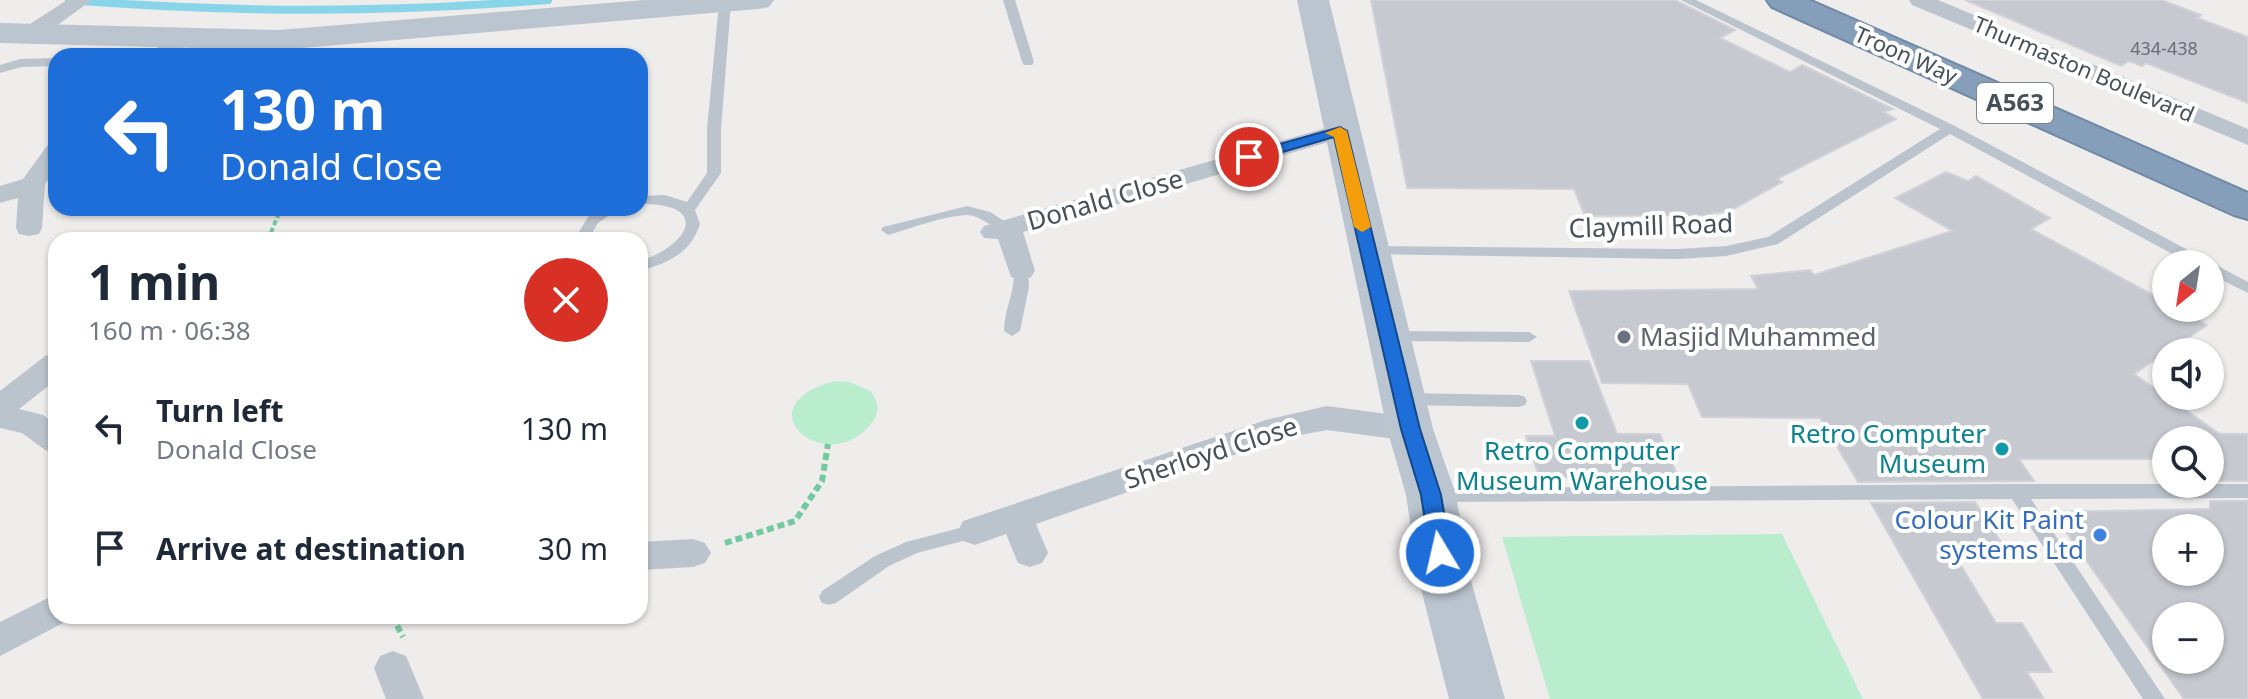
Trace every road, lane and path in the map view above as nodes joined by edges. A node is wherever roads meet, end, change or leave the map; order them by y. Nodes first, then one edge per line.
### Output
1 (758, 0) edge
2 (1009, 0) edge
3 (1313, 0) edge
4 (1687, 0) edge
5 (1783, 0) edge
6 (1920, 0) edge
7 (725, 3) junction
8 (75, 4) edge
9 (15, 34) edge
10 (291, 47) edge
11 (170, 48) edge
12 (48, 62) edge
13 (1028, 62) dead end
14 (0, 69) edge
15 (1950, 129) junction
16 (1340, 131) junction
17 (2248, 138) edge
18 (48, 162) edge
19 (32, 184) junction
20 (0, 195) edge
21 (648, 200) edge
22 (2248, 207) edge
23 (688, 210) junction
24 (600, 216) edge
25 (29, 228) dead end
26 (888, 230) dead end
27 (1001, 230) junction
28 (586, 232) edge
29 (2177, 250) edge
30 (1368, 251) junction
31 (648, 264) edge
32 (1021, 271) joint
33 (2224, 275) edge
34 (2248, 288) edge
35 (1012, 331) dead end
36 (1388, 336) junction
37 (1529, 337) dead end
38 (48, 370) edge
39 (1519, 401) dead end
40 (0, 407) edge
41 (1407, 414) junction
42 (0, 416) edge
43 (48, 435) edge
44 (828, 444) dead end
45 (2016, 491) junction
46 (2248, 491) edge
47 (1431, 495) junction
48 (1017, 518) junction
49 (975, 531) joint
50 (693, 553) joint
51 (1030, 553) dead end
52 (648, 556) edge
53 (829, 597) dead end
54 (48, 613) edge
55 (0, 640) edge
56 (1477, 699) edge
57 (2155, 699) edge

1 - 7 street
2 - 13 lane
3 - 16 street
4 - 15 lane
5 - 22 highway, Troon Way / A563
6 - 17 street, Thurmaston Boulevard
7 - 10 street
7 - 23 lane
8 - 9 street
9 - 11 street
10 - 11 street
12 - 14 lane
15 - 29 lane
15 - 30 lane, Claymill Road
16 - 27 street, Donald Close
16 - 30 street
18 - 19 street
19 - 20 street
19 - 25 street
21 - 23 lane
23 - 31 lane
24 - 28 lane
26 - 27 lane
27 - 32 street, Donald Close
30 - 36 street
32 - 35 lane
33 - 34 lane
36 - 37 lane
36 - 41 street
38 - 40 street
39 - 41 lane
41 - 47 street
41 - 48 street, Sherloyd Close
42 - 43 street
44 - 50 path
45 - 46 lane
45 - 47 lane
45 - 57 lane
47 - 56 street
48 - 49 street, Sherloyd Close
48 - 51 street
49 - 53 lane
50 - 52 street
54 - 55 street

